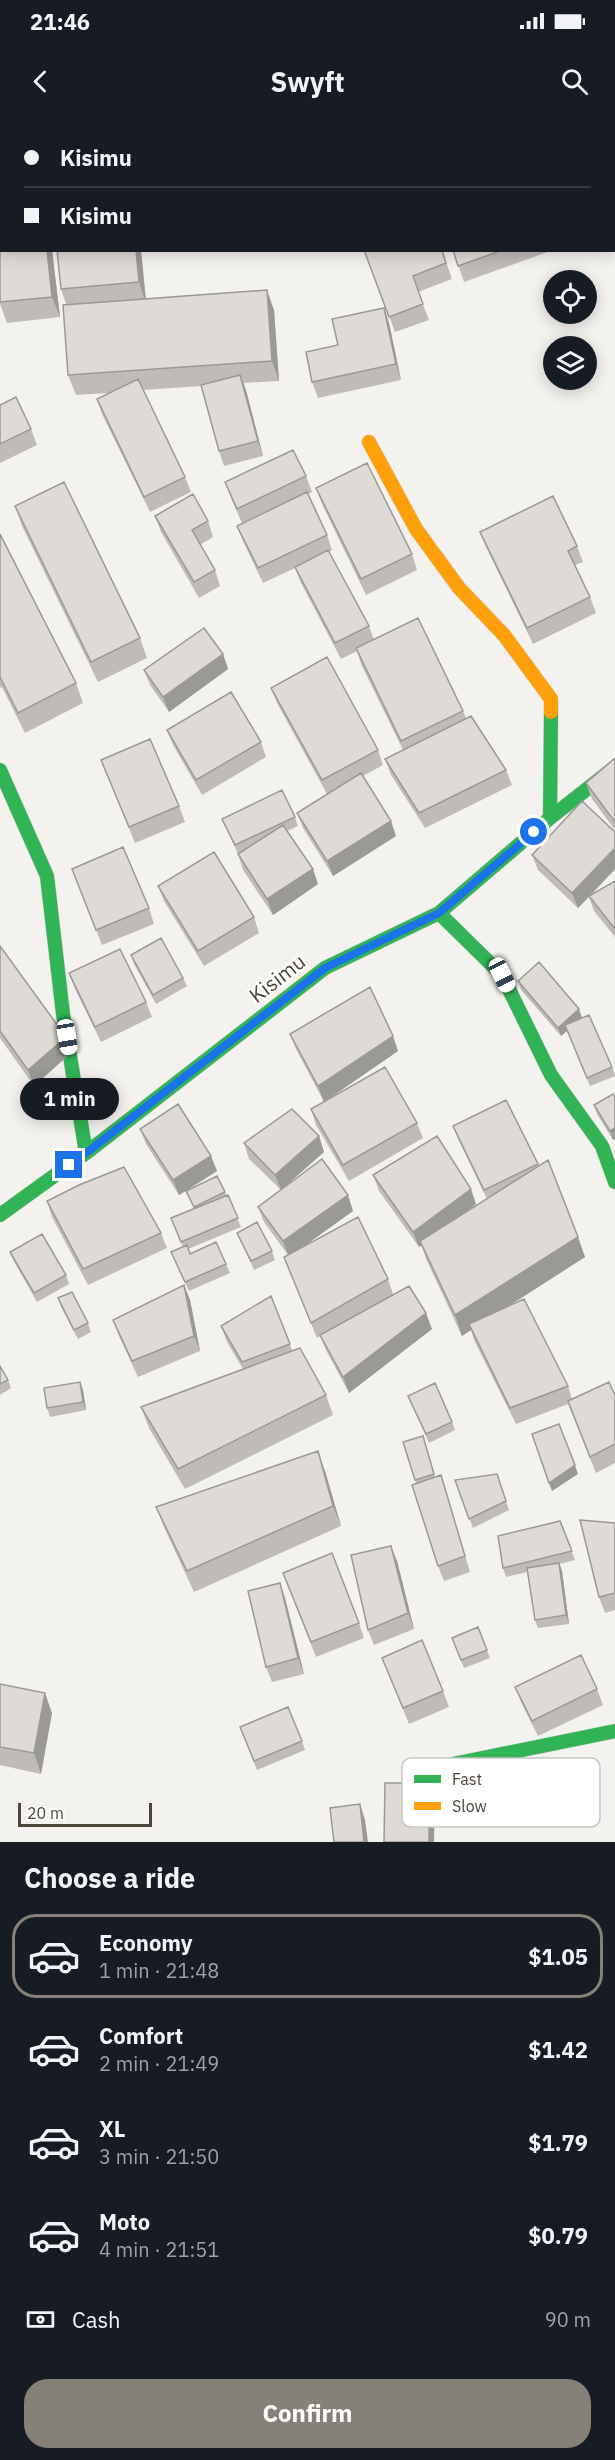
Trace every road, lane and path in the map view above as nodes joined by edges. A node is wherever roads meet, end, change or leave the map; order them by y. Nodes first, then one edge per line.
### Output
1 (369, 442) dead end
2 (615, 767) edge
3 (0, 770) edge
4 (550, 818) junction
5 (439, 913) junction
6 (86, 1153) junction
7 (615, 1182) edge
8 (0, 1215) edge
9 (615, 1731) edge
10 (482, 1758) edge

1 - 4 street
2 - 4 street, Kisimu
3 - 6 street
4 - 5 street, Kisimu
5 - 6 street, Kisimu
5 - 7 street
6 - 8 street, Kisimu
9 - 10 street

